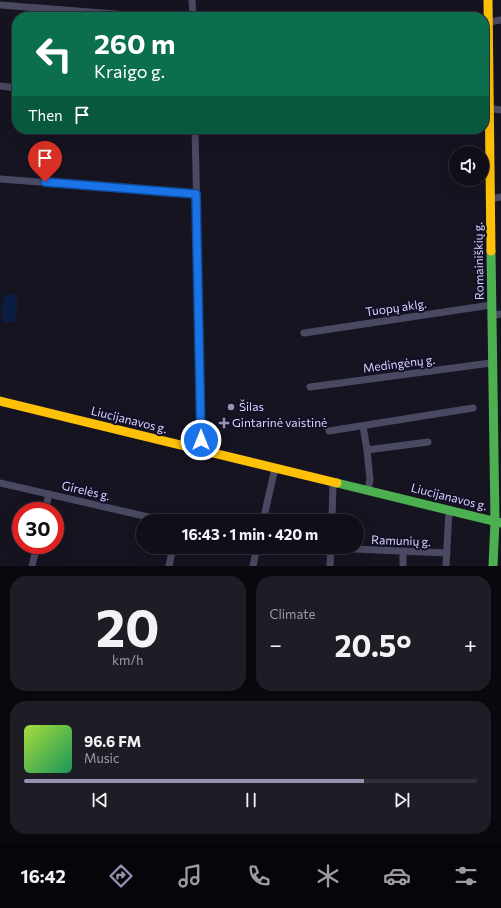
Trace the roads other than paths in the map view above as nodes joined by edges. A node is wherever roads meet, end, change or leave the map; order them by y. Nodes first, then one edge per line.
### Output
1 (192, 0) edge
2 (488, 0) edge
3 (0, 5) edge
4 (90, 12) edge
5 (192, 12) edge
6 (487, 12) edge
7 (489, 19) edge
8 (501, 20) edge
9 (0, 86) edge
10 (12, 87) edge
11 (489, 108) edge
12 (501, 110) edge
13 (195, 134) edge
14 (489, 134) edge
15 (0, 179) edge
16 (196, 194) junction
17 (501, 197) edge
18 (490, 198) junction
19 (491, 305) junction
20 (501, 314) edge
21 (491, 316) junction
22 (304, 333) dead end
23 (491, 364) junction
24 (310, 387) dead end
25 (497, 389) edge
26 (0, 401) edge
27 (473, 408) dead end
28 (363, 426) junction
29 (330, 431) dead end
30 (428, 442) dead end
31 (201, 450) junction
32 (367, 450) junction
33 (276, 468) junction
34 (334, 482) junction
35 (0, 483) edge
36 (368, 490) junction
37 (49, 494) junction
38 (47, 502) edge
39 (448, 510) junction
40 (136, 514) edge
41 (265, 514) edge
42 (332, 514) edge
43 (498, 522) edge
44 (364, 550) edge
45 (404, 552) junction
46 (447, 553) junction
47 (35, 554) edge
48 (172, 554) edge
49 (256, 554) edge
50 (331, 554) edge
51 (32, 566) edge
52 (169, 566) edge
53 (253, 566) edge
54 (330, 566) edge
55 (403, 566) edge
56 (446, 566) edge
57 (493, 566) edge

1 - 5 street
2 - 6 street, Romainiškių g.
3 - 4 street
7 - 8 street
9 - 10 street
11 - 12 street
13 - 16 street
14 - 18 street, Romainiškių g.
15 - 16 street
16 - 31 street
17 - 18 street
18 - 19 street, Romainiškių g.
19 - 21 street, Romainiškių g.
19 - 22 street, Tuopų aklg.
20 - 21 street
21 - 23 street, Romainiškių g.
23 - 24 street, Medingėnų g.
23 - 25 street, Romainiškių g.
25 - 43 street, Romainiškių g.
26 - 31 street, Liucijanavos g.
27 - 28 street
28 - 29 street
28 - 32 street
30 - 32 street
31 - 33 street, Liucijanavos g.
32 - 36 street
33 - 34 street, Liucijanavos g.
33 - 41 street
34 - 36 street, Liucijanavos g.
34 - 42 street
35 - 37 street, Girelės g.
36 - 39 street, Liucijanavos g.
37 - 38 street
37 - 40 street, Girelės g.
39 - 43 street, Liucijanavos g.
39 - 46 street
43 - 57 street, Romainiškių g.
44 - 45 street, Ramunių g.
45 - 46 street, Ramunių g.
45 - 55 street
46 - 56 street
47 - 51 street
48 - 52 street
49 - 53 street
50 - 54 street

